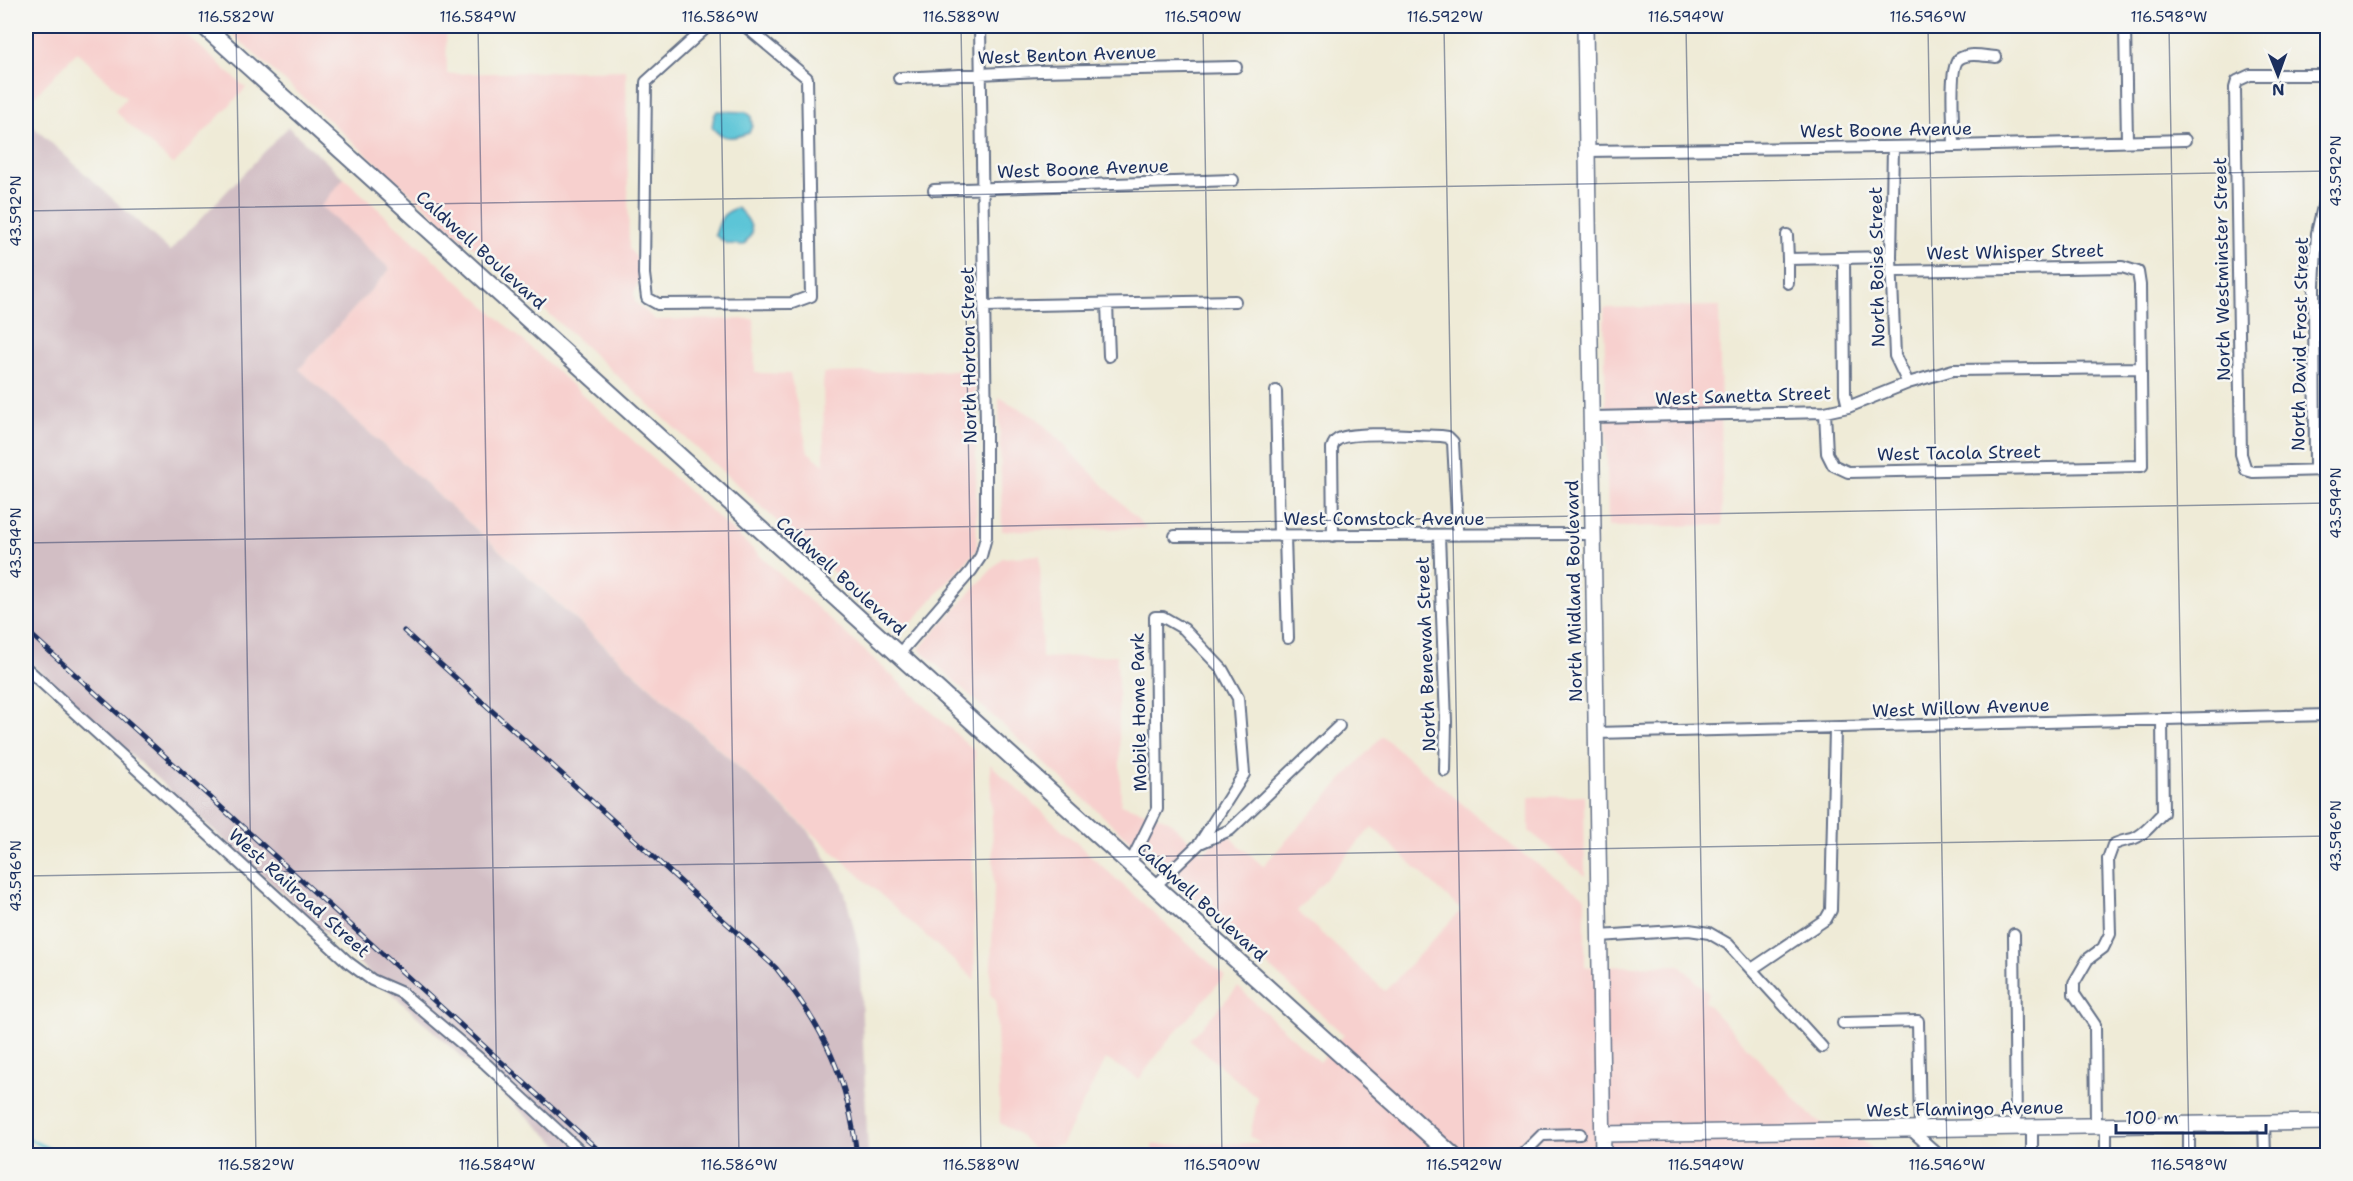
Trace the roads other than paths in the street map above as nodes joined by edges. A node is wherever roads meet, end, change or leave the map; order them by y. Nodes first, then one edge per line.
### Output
1 (204, 26) edge
2 (708, 26) edge
3 (745, 26) edge
4 (980, 26) edge
5 (1585, 26) edge
6 (2125, 26) edge
7 (1996, 57) dead end
8 (1236, 66) dead end
9 (980, 74) junction
10 (2328, 75) edge
11 (899, 78) dead end
12 (2185, 140) dead end
13 (2127, 141) junction
14 (1954, 146) junction
15 (1893, 147) junction
16 (1587, 151) junction
17 (1233, 180) dead end
18 (2328, 184) edge
19 (983, 189) junction
20 (934, 190) dead end
21 (1787, 235) dead end
22 (1891, 257) junction
23 (1788, 259) junction
24 (1844, 259) junction
25 (1892, 271) junction
26 (1788, 284) dead end
27 (1235, 301) dead end
28 (1107, 304) junction
29 (984, 306) junction
30 (1109, 357) dead end
31 (2141, 368) junction
32 (1908, 383) junction
33 (1276, 391) dead end
34 (1848, 407) junction
35 (1825, 412) junction
36 (1592, 417) junction
37 (2315, 470) junction
38 (2328, 470) edge
39 (1593, 534) junction
40 (1439, 535) junction
41 (1458, 535) junction
42 (1175, 536) dead end
43 (1282, 536) junction
44 (1333, 536) junction
45 (1288, 638) dead end
46 (899, 654) junction
47 (26, 668) edge
48 (2328, 715) edge
49 (2162, 719) junction
50 (1340, 726) dead end
51 (1835, 728) junction
52 (1596, 733) junction
53 (1445, 771) dead end
54 (1200, 843) junction
55 (1130, 864) junction
56 (1155, 886) junction
57 (2014, 934) dead end
58 (1600, 936) junction
59 (1752, 969) junction
60 (1843, 1023) dead end
61 (1822, 1047) dead end
62 (2328, 1122) edge
63 (2264, 1123) junction
64 (2189, 1125) junction
65 (2101, 1126) junction
66 (2032, 1127) junction
67 (2016, 1128) junction
68 (1916, 1130) junction
69 (1580, 1134) dead end
70 (1603, 1134) junction
71 (585, 1155) edge
72 (1453, 1155) edge
73 (1521, 1155) edge
74 (1603, 1155) edge
75 (1940, 1155) edge
76 (2032, 1155) edge
77 (2106, 1155) edge
78 (2189, 1155) edge
79 (2265, 1155) edge

1 - 46 main road, Caldwell Boulevard
2 - 3 street
4 - 9 street, North Horton Street
5 - 16 main road, North Midland Boulevard
6 - 13 street
7 - 14 street
8 - 9 street, West Benton Avenue
9 - 11 street, West Benton Avenue
9 - 19 street, North Horton Street
10 - 37 street, North Westminster Street
12 - 13 street, West Boone Avenue
13 - 14 street, West Boone Avenue
14 - 15 street, West Boone Avenue
15 - 16 street, West Boone Avenue
15 - 22 street, North Boise Street
16 - 36 main road, North Midland Boulevard
17 - 19 street, West Boone Avenue
18 - 37 street, North David Frost Street
19 - 20 street, West Boone Avenue
19 - 29 street, North Horton Street
21 - 23 street
22 - 24 street
22 - 25 street, North Boise Street
23 - 24 street
23 - 26 street
24 - 34 street
25 - 31 street, West Whisper Street
25 - 32 street, North Boise Street
27 - 28 street
28 - 29 street
28 - 30 street
29 - 46 street, North Horton Street
31 - 32 street, West Sanetta Street
31 - 35 street, West Tacola Street
32 - 34 street, West Sanetta Street
33 - 43 street
34 - 35 street, West Sanetta Street
35 - 36 street, West Sanetta Street
36 - 39 main road, North Midland Boulevard
37 - 38 street
39 - 41 street, West Comstock Avenue
39 - 52 main road, North Midland Boulevard
40 - 41 street, West Comstock Avenue
40 - 44 street, West Comstock Avenue
40 - 53 street, North Benewah Street
41 - 44 street
42 - 43 street, West Comstock Avenue
43 - 44 street, West Comstock Avenue
43 - 45 street
46 - 55 main road, Caldwell Boulevard
47 - 71 street, West Railroad Street
48 - 49 street, West Willow Avenue
49 - 51 street, West Willow Avenue
49 - 65 street
50 - 54 street, Mobile Home Park
51 - 52 street, West Willow Avenue
51 - 59 street
52 - 58 main road, North Midland Boulevard
54 - 55 street, Mobile Home Park
54 - 56 street, Mobile Home Park
55 - 56 main road, Caldwell Boulevard
56 - 72 main road, Caldwell Boulevard
57 - 67 street
58 - 59 street
58 - 70 main road, North Midland Boulevard
59 - 61 street
60 - 68 street
62 - 63 main road, West Flamingo Avenue
63 - 64 main road, West Flamingo Avenue
63 - 79 street
64 - 65 main road, West Flamingo Avenue
64 - 78 street
65 - 66 main road, West Flamingo Avenue
65 - 77 street
66 - 67 main road, West Flamingo Avenue
66 - 76 street
67 - 68 main road, West Flamingo Avenue
68 - 70 main road, West Flamingo Avenue
68 - 75 street
69 - 73 street
70 - 74 main road, North Midland Boulevard

